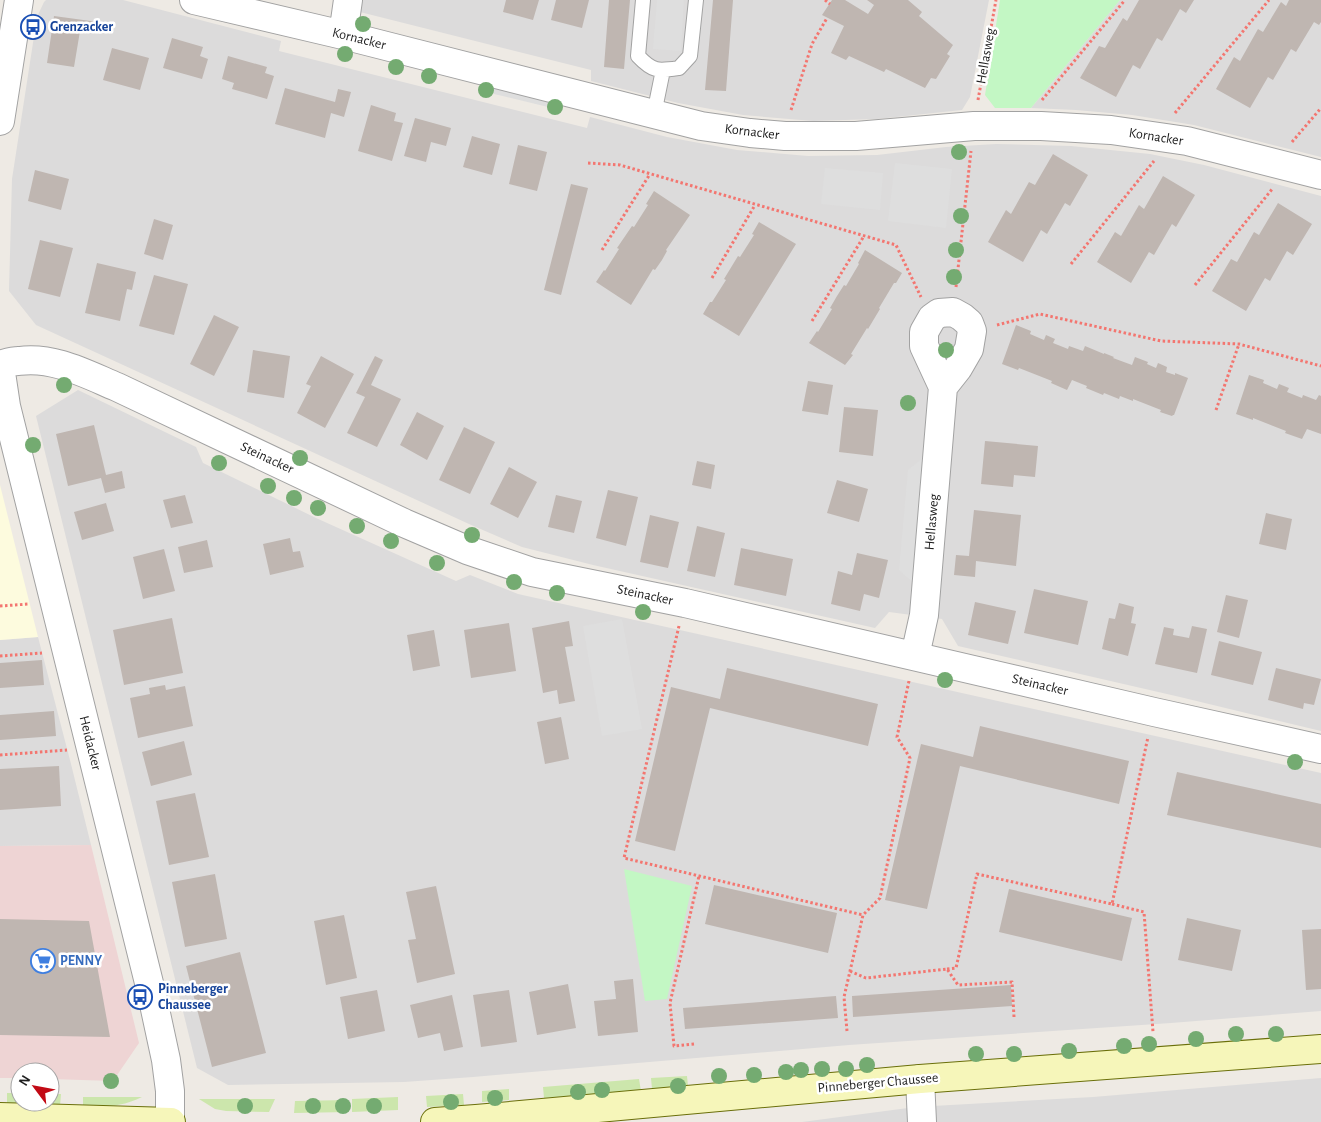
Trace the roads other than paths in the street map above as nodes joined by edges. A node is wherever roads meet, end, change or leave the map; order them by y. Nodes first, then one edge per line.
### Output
1 (19, 0) edge
2 (194, 0) edge
3 (348, 0) edge
4 (643, 0) edge
5 (696, 0) edge
6 (343, 35) junction
7 (663, 70) junction
8 (654, 114) junction
9 (0, 121) edge
10 (1321, 175) edge
11 (0, 365) edge
12 (943, 387) junction
13 (915, 656) junction
14 (1321, 748) edge
15 (1321, 1049) edge
16 (920, 1079) junction
17 (0, 1117) edge
18 (170, 1122) edge
19 (435, 1122) edge
20 (922, 1122) edge

1 - 9 street
2 - 6 street, Kornacker
3 - 6 street
4 - 7 lane
5 - 7 lane
6 - 8 street, Kornacker
7 - 8 lane
8 - 10 street, Kornacker
11 - 13 street, Steinacker
11 - 18 street, Heidacker
12 - 12 street, Hellasweg
12 - 13 street, Hellasweg
13 - 14 street, Steinacker
15 - 16 main road, Pinneberger Chaussee
16 - 19 main road, Pinneberger Chaussee
16 - 20 street
17 - 18 main road

